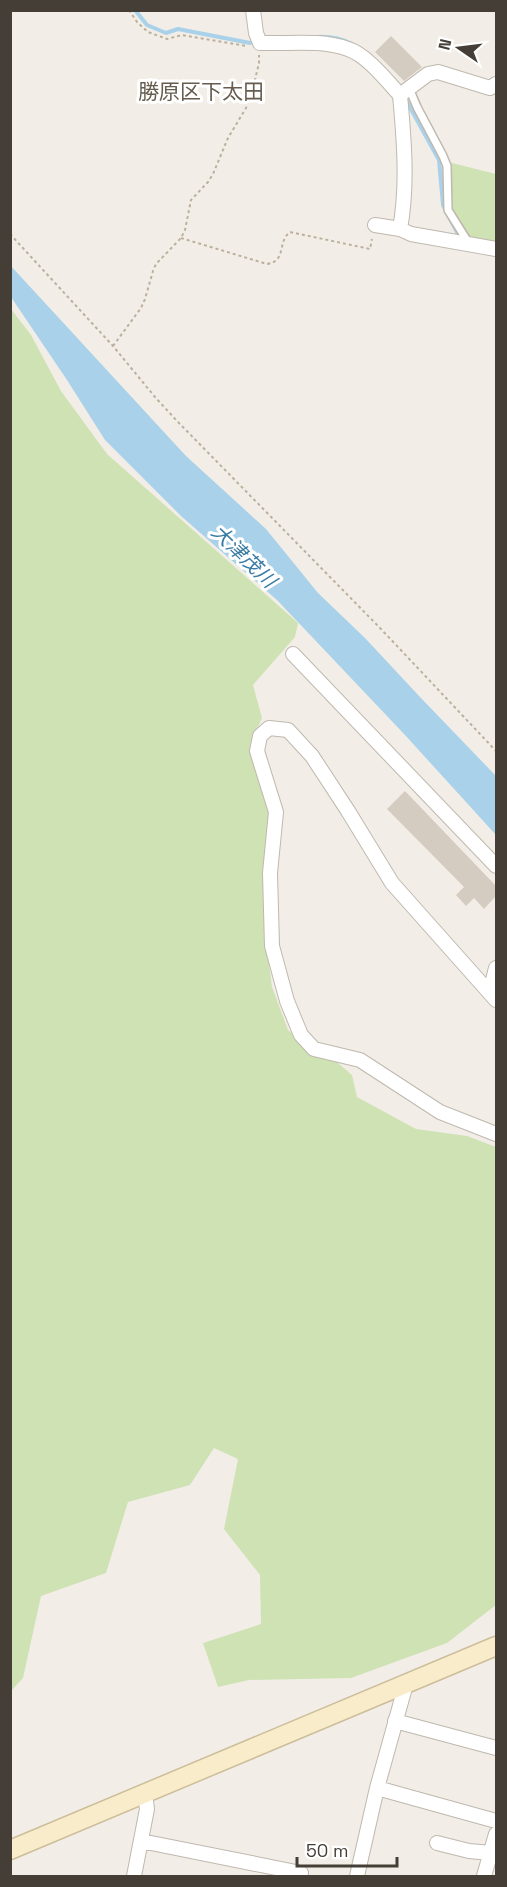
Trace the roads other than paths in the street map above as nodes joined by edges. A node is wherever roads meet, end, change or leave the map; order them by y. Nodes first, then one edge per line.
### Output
1 (253, 10) edge
2 (496, 84) edge
3 (405, 92) junction
4 (375, 225) road end
5 (400, 229) junction
6 (470, 244) junction
7 (496, 249) edge
8 (293, 654) dead end
9 (496, 866) edge
10 (496, 968) edge
11 (493, 996) edge
12 (496, 1134) edge
13 (496, 1646) edge
14 (406, 1684) junction
15 (395, 1721) junction
16 (496, 1748) edge
17 (377, 1788) junction
18 (145, 1794) junction
19 (496, 1821) edge
20 (496, 1834) edge
21 (141, 1841) junction
22 (436, 1843) dead end
23 (10, 1850) edge
24 (491, 1853) junction
25 (250, 1870) edge
26 (301, 1874) dead end
27 (134, 1876) edge
28 (357, 1876) edge
29 (484, 1876) edge

1 - 3 street
2 - 3 street
3 - 5 street
3 - 6 lane
4 - 5 street
5 - 6 street
6 - 7 street
8 - 9 street
10 - 11 street
11 - 12 street
13 - 14 street
14 - 15 street
14 - 18 street
15 - 16 street
15 - 17 street
17 - 19 street
17 - 28 street
18 - 21 street
18 - 23 street
20 - 24 street
21 - 25 street
21 - 27 street
22 - 24 street
24 - 29 street
25 - 26 street

